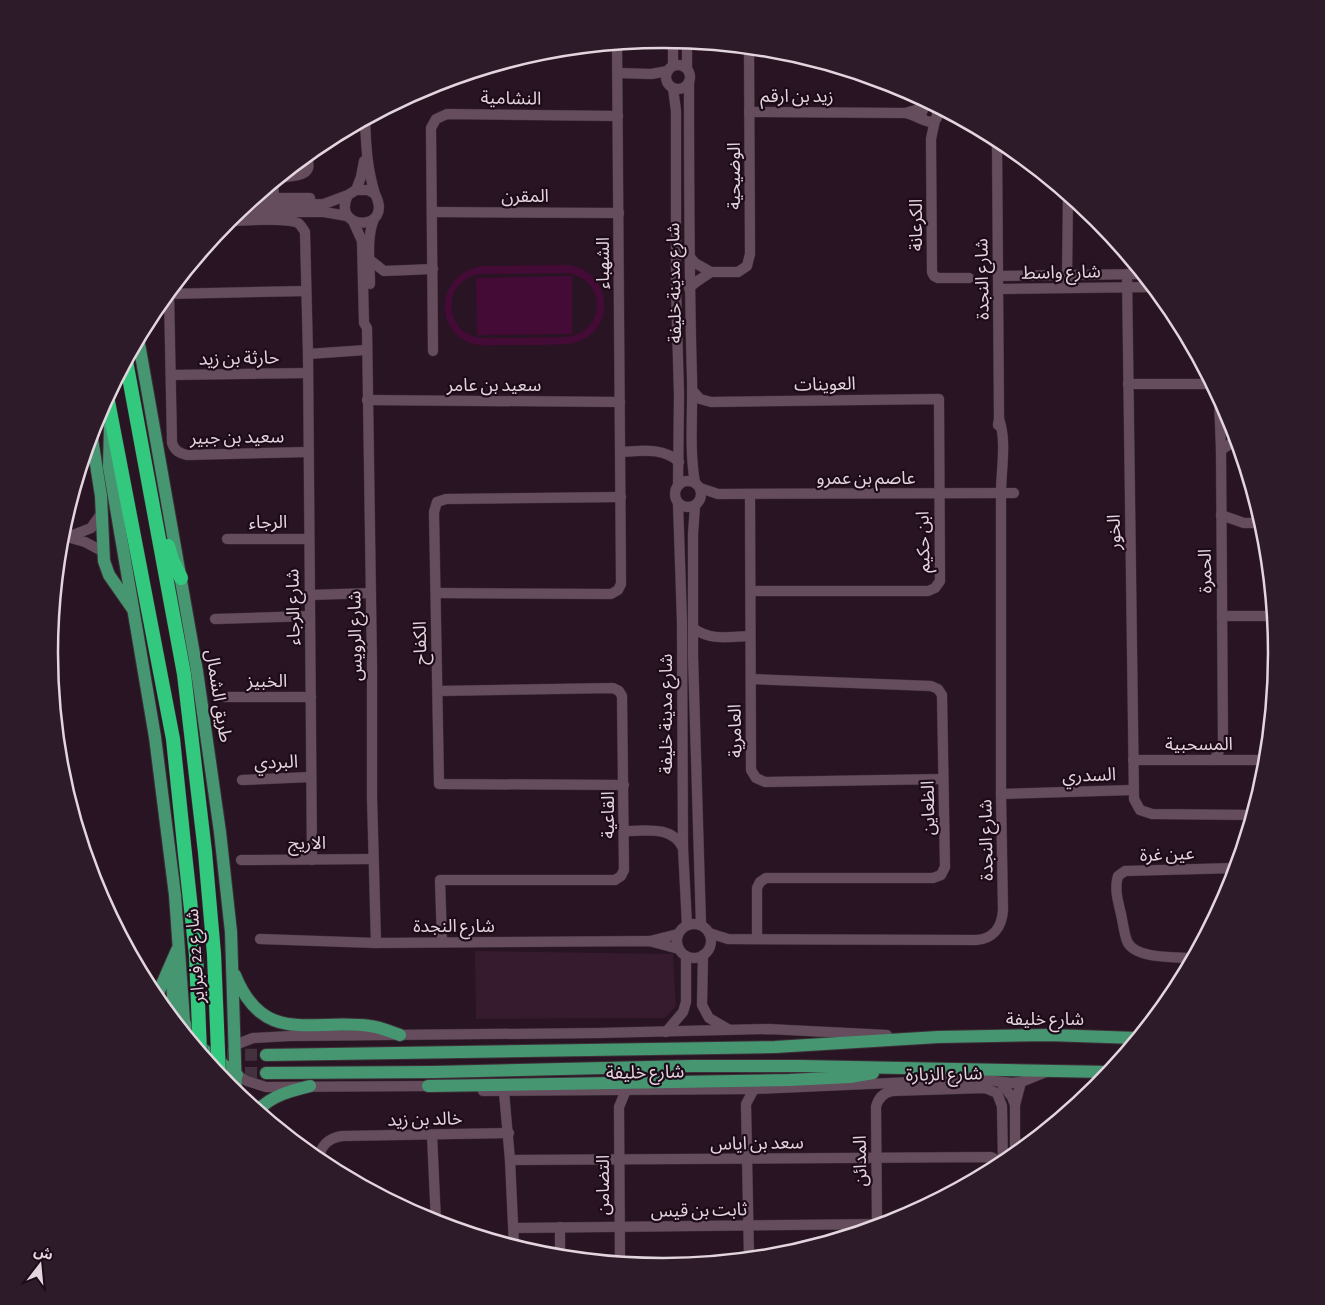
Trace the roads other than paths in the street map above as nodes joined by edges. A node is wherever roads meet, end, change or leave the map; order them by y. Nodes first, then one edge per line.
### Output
1 (672, 48) edge
2 (687, 49) edge
3 (618, 50) edge
4 (749, 54) edge
5 (670, 68) junction
6 (687, 68) junction
7 (618, 73) junction
8 (651, 74) junction
9 (689, 82) junction
10 (671, 86) junction
11 (923, 107) edge
12 (926, 108) edge
13 (749, 112) junction
14 (905, 113) junction
15 (938, 114) edge
16 (618, 116) junction
17 (928, 120) junction
18 (366, 126) edge
19 (997, 148) edge
20 (366, 155) junction
21 (308, 162) edge
22 (290, 176) edge
23 (274, 190) edge
24 (352, 193) junction
25 (375, 194) junction
26 (264, 198) edge
27 (274, 198) junction
28 (324, 204) junction
29 (1068, 204) edge
30 (257, 205) edge
31 (249, 212) edge
32 (432, 212) junction
33 (619, 213) junction
34 (350, 218) junction
35 (374, 219) junction
36 (240, 221) edge
37 (689, 256) junction
38 (370, 260) junction
39 (433, 269) junction
40 (384, 271) junction
41 (711, 272) junction
42 (1127, 274) junction
43 (1134, 274) edge
44 (1067, 275) junction
45 (999, 276) junction
46 (970, 278) dead end
47 (370, 284) junction
48 (1144, 287) edge
49 (689, 288) junction
50 (1067, 288) junction
51 (1127, 288) junction
52 (999, 289) junction
53 (306, 291) junction
54 (176, 294) edge
55 (168, 304) edge
56 (367, 328) junction
57 (140, 349) edge
58 (366, 350) junction
59 (433, 351) dead end
60 (308, 354) junction
61 (128, 371) edge
62 (308, 373) junction
63 (171, 375) junction
64 (1128, 384) junction
65 (1204, 384) edge
66 (693, 391) junction
67 (367, 400) junction
68 (939, 400) joint
69 (620, 402) junction
70 (711, 402) junction
71 (109, 409) edge
72 (693, 416) junction
73 (1219, 417) edge
74 (111, 419) junction
75 (138, 424) junction
76 (678, 438) junction
77 (1230, 444) edge
78 (109, 448) junction
79 (94, 449) edge
80 (1221, 450) junction
81 (656, 451) junction
82 (308, 452) junction
83 (621, 452) junction
84 (678, 462) junction
85 (678, 486) junction
86 (698, 486) junction
87 (1001, 493) junction
88 (1014, 493) dead end
89 (718, 494) junction
90 (750, 494) junction
91 (938, 494) junction
92 (101, 496) junction
93 (621, 497) junction
94 (678, 503) junction
95 (697, 504) junction
96 (101, 514) junction
97 (1221, 515) junction
98 (1253, 523) edge
99 (69, 535) edge
100 (69, 537) edge
101 (227, 539) dead end
102 (309, 539) junction
103 (102, 551) junction
104 (180, 578) junction
105 (751, 591) junction
106 (371, 592) junction
107 (436, 593) junction
108 (310, 595) junction
109 (134, 611) junction
110 (310, 616) junction
111 (1222, 616) junction
112 (1266, 616) edge
113 (214, 619) dead end
114 (693, 628) junction
115 (750, 636) junction
116 (713, 637) junction
117 (693, 656) junction
118 (750, 679) junction
119 (438, 690) junction
120 (224, 697) dead end
121 (310, 697) junction
122 (1223, 744) junction
123 (1133, 760) junction
124 (1214, 760) junction
125 (1234, 760) junction
126 (1258, 760) edge
127 (311, 777) junction
128 (943, 779) junction
129 (242, 780) dead end
130 (624, 785) junction
131 (1133, 790) junction
132 (1001, 794) junction
133 (683, 815) junction
134 (1245, 815) edge
135 (624, 831) junction
136 (666, 832) junction
137 (683, 848) junction
138 (205, 852) joint
139 (372, 859) junction
140 (242, 860) dead end
141 (312, 860) junction
142 (1227, 868) edge
143 (687, 925) junction
144 (701, 925) junction
145 (709, 932) junction
146 (678, 934) junction
147 (260, 938) dead end
148 (728, 939) junction
149 (757, 939) junction
150 (649, 941) junction
151 (442, 942) junction
152 (179, 943) junction
153 (376, 944) junction
154 (706, 952) junction
155 (682, 953) junction
156 (1185, 957) edge
157 (172, 963) junction
158 (232, 966) junction
159 (160, 990) edge
160 (178, 1015) edge
161 (179, 1016) edge
162 (234, 1020) junction
163 (184, 1022) edge
164 (728, 1030) junction
165 (666, 1032) junction
166 (400, 1035) junction
167 (923, 1038) junction
168 (1128, 1038) edge
169 (235, 1045) junction
170 (206, 1049) edge
171 (210, 1053) edge
172 (212, 1055) edge
173 (266, 1055) tunnel mouth
174 (219, 1062) edge
175 (222, 1066) edge
176 (900, 1068) junction
177 (1054, 1070) junction
178 (1098, 1072) edge
179 (266, 1073) tunnel mouth
180 (237, 1075) junction
181 (237, 1082) edge
182 (1021, 1082) junction
183 (1001, 1083) junction
184 (310, 1086) junction
185 (428, 1086) junction
186 (735, 1089) junction
187 (754, 1089) junction
188 (607, 1090) junction
189 (626, 1090) junction
190 (504, 1092) junction
191 (880, 1096) joint
192 (746, 1104) junction
193 (1015, 1105) junction
194 (263, 1106) edge
195 (619, 1108) junction
196 (508, 1133) junction
197 (432, 1135) junction
198 (1015, 1144) edge
199 (320, 1152) edge
200 (1003, 1153) edge
201 (877, 1157) junction
202 (620, 1159) junction
203 (994, 1159) edge
204 (510, 1160) junction
205 (748, 1160) junction
206 (435, 1212) edge
207 (879, 1217) edge
208 (859, 1224) edge
209 (748, 1226) junction
210 (560, 1227) junction
211 (620, 1227) junction
212 (514, 1228) junction
213 (514, 1239) edge
214 (560, 1248) edge
215 (749, 1251) edge
216 (620, 1256) edge

1 - 5 street
2 - 6 street
3 - 7 street, الشهباء
4 - 13 street, الوضيحية
5 - 6 street
5 - 8 street
5 - 10 street
6 - 9 street
7 - 8 street
7 - 16 street, الشهباء
8 - 10 street
9 - 10 street
9 - 37 street, شارع مدينة خليفة
10 - 76 street, شارع مدينة خليفة
11 - 14 street, زيد بن ارقم
12 - 17 street
13 - 14 street, زيد بن ارقم
13 - 41 street, الوضيحية
14 - 17 street, زيد بن ارقم
15 - 17 street
16 - 32 street, النشامية
16 - 33 street, الشهباء
17 - 46 street, الكرعانة
18 - 20 street
19 - 45 street, شارع النجدة
20 - 24 street
20 - 25 street
21 - 22 street
23 - 27 street
24 - 25 street
24 - 28 street
24 - 34 street
25 - 35 street
26 - 27 street
27 - 28 street
28 - 30 street
29 - 44 street
31 - 34 street
32 - 33 street, المقرن
32 - 39 street, النشامية
33 - 69 street, الشهباء
34 - 35 street
34 - 56 street
35 - 38 street
36 - 53 street, شارع الرجاء
37 - 41 street
37 - 49 street, شارع مدينة خليفة
38 - 40 street
38 - 47 street
39 - 40 street
39 - 59 street, النشامية
40 - 47 street
41 - 49 street
42 - 43 street, شارع واسط
42 - 44 street, شارع واسط
42 - 51 street, الخور
44 - 45 street, شارع واسط
44 - 50 street
45 - 52 street, شارع النجدة
47 - 56 street
48 - 51 street, شارع واسط
49 - 66 street, شارع مدينة خليفة
50 - 51 street, شارع واسط
50 - 52 street, شارع واسط
51 - 64 street, الخور
52 - 87 street, شارع النجدة
53 - 54 street
53 - 60 street, شارع الرجاء
55 - 63 street, سعيد بن جبير
56 - 58 street, شارع الرويس
57 - 104 main road, طريق الشمال
58 - 60 street
58 - 67 street, شارع الرويس
60 - 62 street, شارع الرجاء
61 - 75 highway, طريق الشمال
62 - 63 street, حارثة بن زيد
62 - 82 street, شارع الرجاء
63 - 82 street, سعيد بن جبير
64 - 65 street
64 - 123 street, الخور
66 - 70 street
66 - 72 street, شارع مدينة خليفة
67 - 69 street, سعيد بن عامر
67 - 106 street, شارع الرويس
68 - 70 street, العوينات
68 - 91 street, ابن حكيم
69 - 83 street, الشهباء
70 - 72 street
71 - 74 highway
72 - 86 street, شارع مدينة خليفة
73 - 80 street, الحمرة
74 - 78 main road
74 - 170 highway, شارع 22 فبراير, bridge
75 - 104 highway
75 - 138 highway, طريق الشمال
76 - 81 street
76 - 84 street, شارع مدينة خليفة
77 - 80 street
78 - 92 main road
78 - 109 main road
79 - 92 main road
80 - 97 street, الحمرة
81 - 83 street
81 - 84 street
82 - 102 street, شارع الرجاء
83 - 93 street, الشهباء
84 - 85 street, شارع مدينة خليفة
85 - 86 street
85 - 94 street
86 - 89 street, عاصم بن عمرو
86 - 95 street
87 - 88 street, عاصم بن عمرو
87 - 91 street, عاصم بن عمرو
87 - 132 street, شارع النجدة
89 - 90 street, عاصم بن عمرو
89 - 95 street, عاصم بن عمرو
90 - 91 street, عاصم بن عمرو
90 - 105 street, العامرية
91 - 105 street, ابن حكيم
92 - 96 main road
93 - 107 street, الكفاح
93 - 107 street, الشهباء
94 - 95 street
94 - 133 street, شارع مدينة خليفة
95 - 114 street, شارع مدينة خليفة
96 - 99 street
96 - 103 main road
97 - 98 street
97 - 111 street, الحمرة
100 - 103 street
101 - 102 street, الرجاء
102 - 108 street, شارع الرجاء
103 - 109 main road
104 - 158 main road, طريق الشمال
105 - 115 street, العامرية
106 - 108 street
106 - 139 street, شارع الرويس
107 - 119 street, الكفاح
108 - 110 street, شارع الرجاء
109 - 152 main road
110 - 113 street
110 - 121 street, شارع الرجاء
111 - 112 street
111 - 122 street, الحمرة
114 - 116 street
114 - 117 street, شارع مدينة خليفة
115 - 116 street
115 - 118 street, العامرية
116 - 117 street
117 - 144 street, شارع مدينة خليفة
118 - 128 street, الظعاين
118 - 128 street, العامرية
119 - 130 street, القاعية
119 - 130 street, الكفاح
120 - 121 street, الخبيز
121 - 127 street, شارع الرجاء
122 - 124 street, الحمرة
122 - 125 street
123 - 124 street, المسحبية
123 - 131 street, الخور
124 - 125 street, المسحبية
125 - 126 street, المسحبية
127 - 129 street, البردي
127 - 141 street, شارع الرجاء
128 - 149 street, الظعاين
130 - 135 street, القاعية
131 - 132 street, السدري
131 - 134 street, السدري
132 - 149 street, شارع النجدة
133 - 136 street
133 - 137 street, شارع مدينة خليفة
135 - 136 street
135 - 151 street, القاعية
136 - 137 street
137 - 143 street, شارع مدينة خليفة
138 - 174 highway, شارع 22 فبراير, bridge
139 - 141 street, الاريج
139 - 153 street, شارع الرويس
140 - 141 street, الاريج
142 - 156 street, عين غرة
143 - 144 street
143 - 146 street
144 - 145 street
145 - 148 street, شارع النجدة
145 - 154 street
146 - 150 street, شارع النجدة
146 - 155 street
147 - 153 street, شارع النجدة
148 - 149 street, شارع النجدة
148 - 154 street, شارع النجدة
150 - 151 street, شارع النجدة
150 - 155 street, شارع النجدة
151 - 153 street, شارع النجدة
152 - 157 main road
152 - 161 main road
154 - 155 street
154 - 164 street
155 - 165 street
157 - 159 main road
157 - 160 main road
158 - 162 main road, طريق الشمال
158 - 166 main road
162 - 163 main road
162 - 169 main road, طريق الشمال
162 - 171 main road
164 - 165 street, شارع خليفة
164 - 167 street, شارع خليفة
165 - 166 street, شارع خليفة
166 - 169 street, شارع خليفة
167 - 168 main road, شارع خليفة
167 - 173 main road, شارع خليفة
169 - 172 main road
169 - 180 main road, طريق الشمال
175 - 180 main road
176 - 177 main road, شارع خليفة
176 - 179 main road, شارع خليفة
176 - 185 main road
177 - 178 main road, شارع خليفة
177 - 182 street, شارع خليفة
180 - 181 main road, طريق الشمال
180 - 184 street, شارع خليفة
182 - 183 street, شارع خليفة
182 - 193 street
183 - 187 street, شارع خليفة
183 - 193 street, شارع الزبارة
184 - 185 street, شارع خليفة
184 - 194 main road
185 - 190 street, شارع خليفة
186 - 187 street, شارع خليفة
186 - 189 street, شارع خليفة
186 - 192 street
187 - 192 street
188 - 189 street, شارع خليفة
188 - 190 street, شارع خليفة
188 - 195 street
189 - 195 street, التضامن
190 - 196 street
191 - 200 street, شارع الزبارة
191 - 201 street, المدائن
192 - 205 street
193 - 198 street
195 - 202 street, التضامن
196 - 197 street, خالد بن زيد
196 - 204 street
197 - 199 street, خالد بن زيد
197 - 206 street
201 - 203 street, سعد بن اياس
201 - 205 street, سعد بن اياس
201 - 207 street, المدائن
202 - 204 street, سعد بن اياس
202 - 205 street, سعد بن اياس
202 - 211 street, التضامن
204 - 212 street
205 - 209 street
208 - 209 street, ثابت بن قيس
209 - 211 street, ثابت بن قيس
209 - 215 street
210 - 211 street, ثابت بن قيس
210 - 212 street, ثابت بن قيس
210 - 214 street
211 - 216 street, التضامن
212 - 213 street

